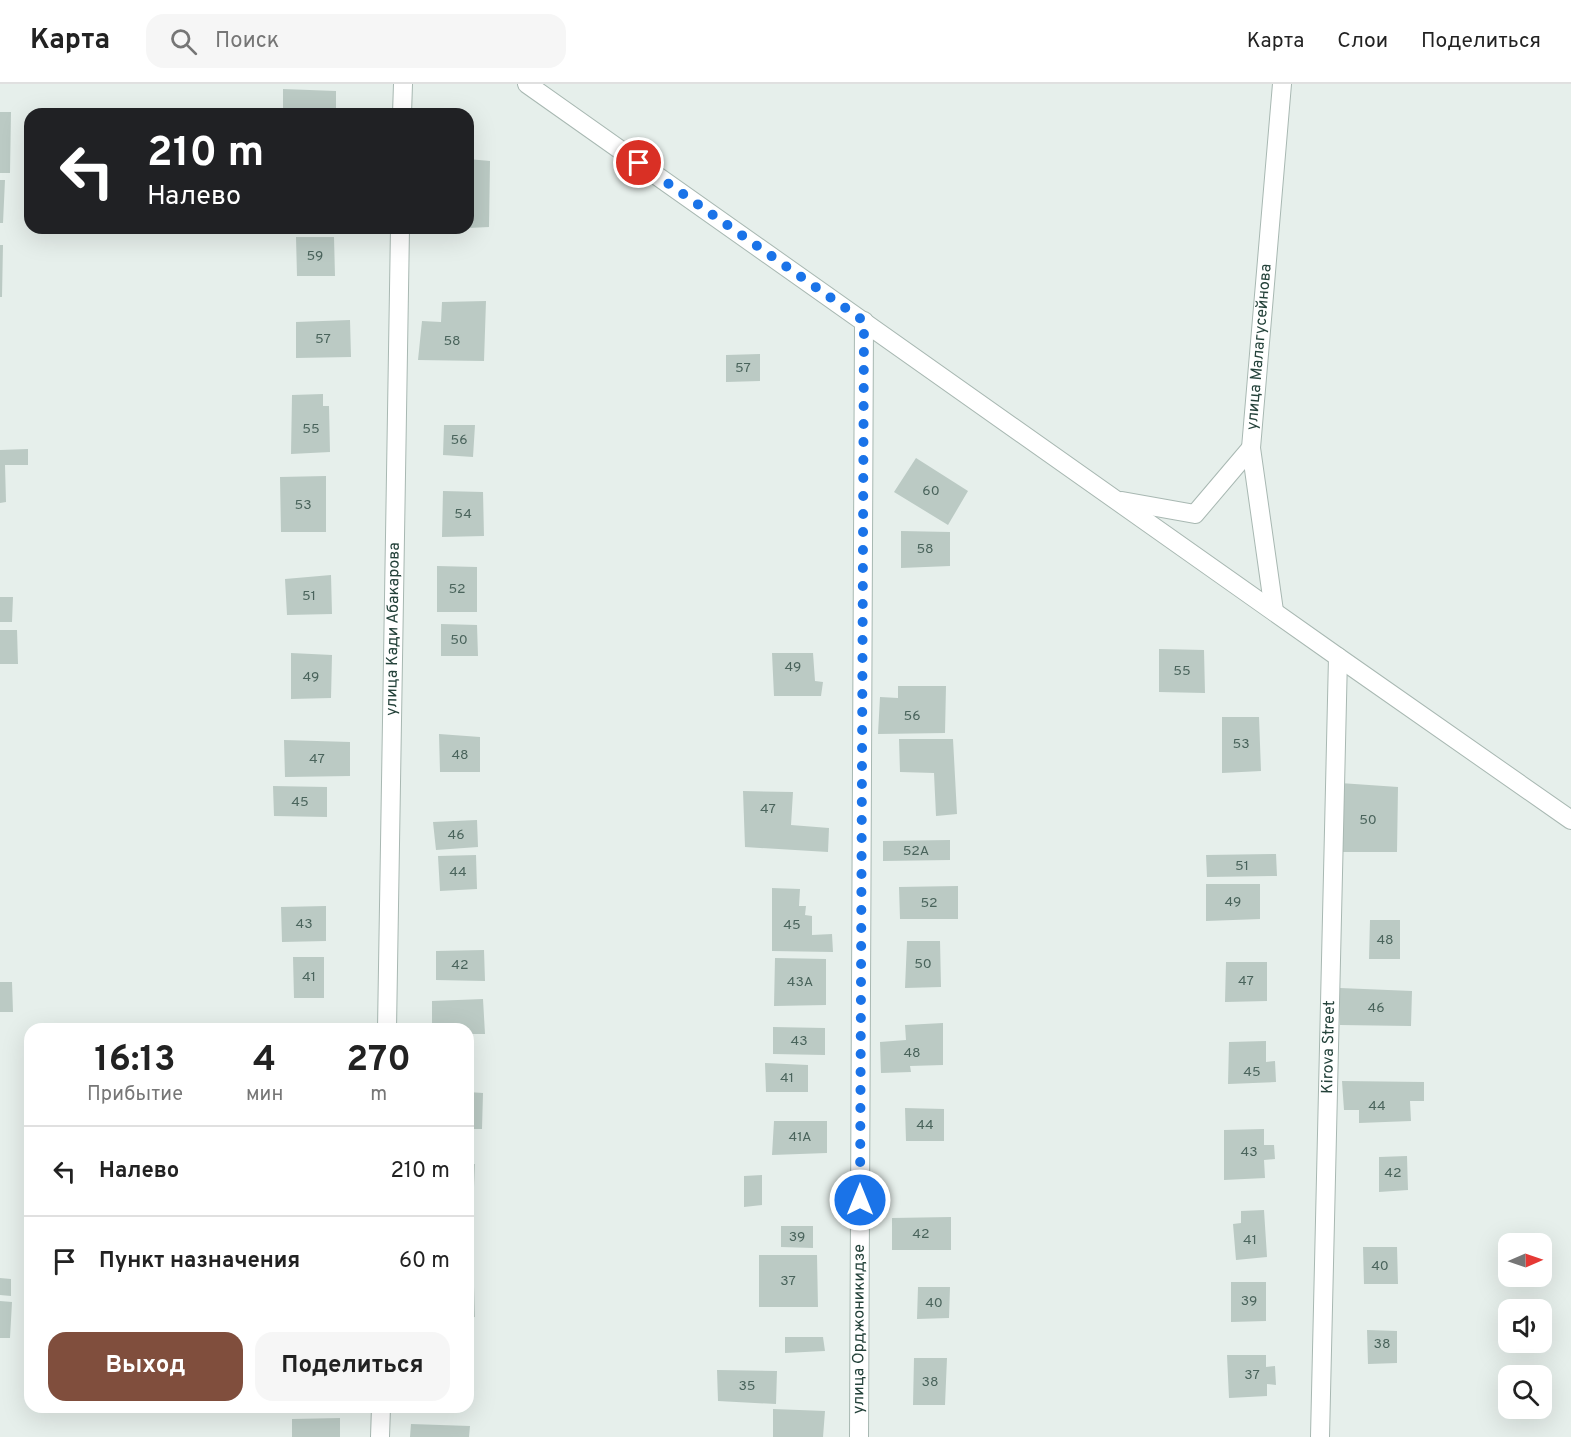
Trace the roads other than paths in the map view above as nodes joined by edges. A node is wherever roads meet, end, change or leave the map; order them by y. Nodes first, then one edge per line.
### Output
1 (403, 84) edge
2 (527, 84) edge
3 (1282, 84) edge
4 (402, 108) edge
5 (400, 234) edge
6 (864, 321) junction
7 (1251, 448) junction
8 (1118, 500) junction
9 (1274, 611) junction
10 (1338, 657) junction
11 (1571, 820) edge
12 (387, 1023) edge
13 (381, 1413) edge
14 (380, 1437) edge
15 (859, 1437) edge
16 (1320, 1437) edge

1 - 4 street
2 - 6 street
3 - 7 street, улица Малагусейнова
5 - 12 street, улица Кади Абакарова
6 - 8 street
6 - 15 street, улица Орджоникидзе
7 - 8 street
7 - 9 street, улица Малагусейнова
8 - 9 street
9 - 10 street
10 - 11 street
10 - 16 street, Kirova Street
13 - 14 street

